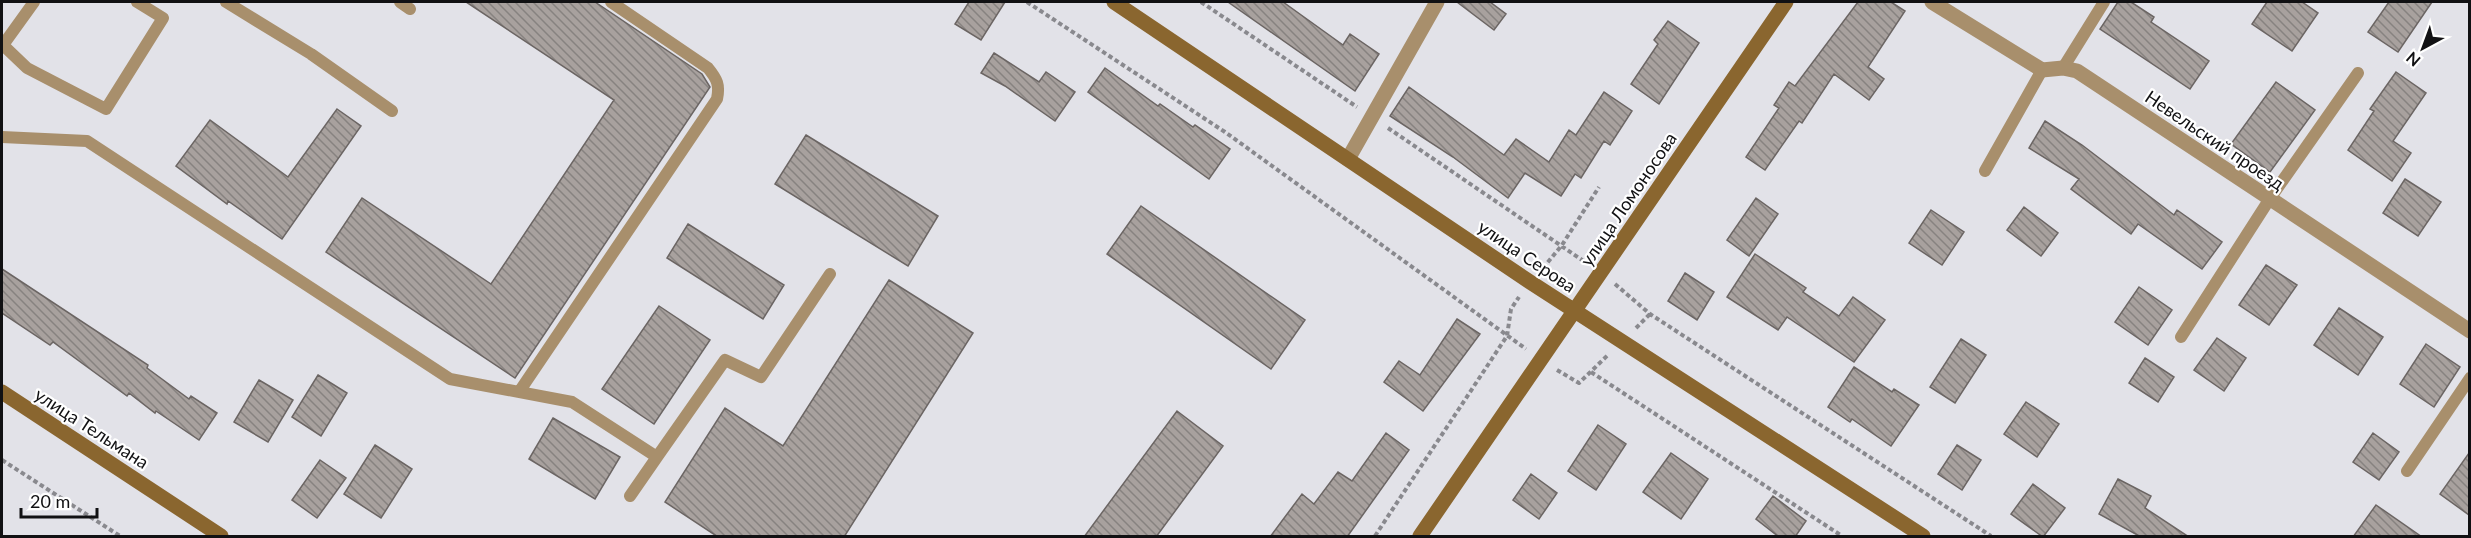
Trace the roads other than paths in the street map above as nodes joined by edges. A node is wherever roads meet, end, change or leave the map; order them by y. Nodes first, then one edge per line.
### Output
1 (34, 2) edge
2 (137, 2) edge
3 (226, 2) edge
4 (611, 2) edge
5 (1114, 2) edge
6 (1437, 2) edge
7 (1786, 2) edge
8 (1932, 2) edge
9 (2104, 2) edge
10 (2063, 68) junction
11 (2042, 70) junction
12 (2358, 73) dead end
13 (392, 111) dead end
14 (2, 137) edge
15 (1348, 159) junction
16 (1984, 171) dead end
17 (2269, 200) junction
18 (830, 274) dead end
19 (1575, 312) junction
20 (2469, 331) edge
21 (2181, 337) dead end
22 (2469, 378) edge
23 (2, 392) edge
24 (519, 392) junction
25 (657, 457) junction
26 (2408, 471) dead end
27 (630, 496) dead end
28 (221, 537) edge
29 (1420, 537) edge
30 (1923, 537) edge

1 - 2 lane
3 - 13 lane
4 - 24 lane
5 - 15 main road, улица Серова
6 - 15 street
7 - 19 main road, улица Ломоносова
8 - 11 street
9 - 10 lane
10 - 11 street, Невельский проезд
10 - 17 street, Невельский проезд
11 - 16 lane
12 - 17 lane
14 - 24 lane
15 - 19 main road, улица Серова
17 - 20 street, Невельский проезд
17 - 21 lane
18 - 25 lane
19 - 29 main road, улица Ломоносова
19 - 30 main road, улица Серова
22 - 26 lane
23 - 28 main road, улица Тельмана
24 - 25 lane
25 - 27 lane

